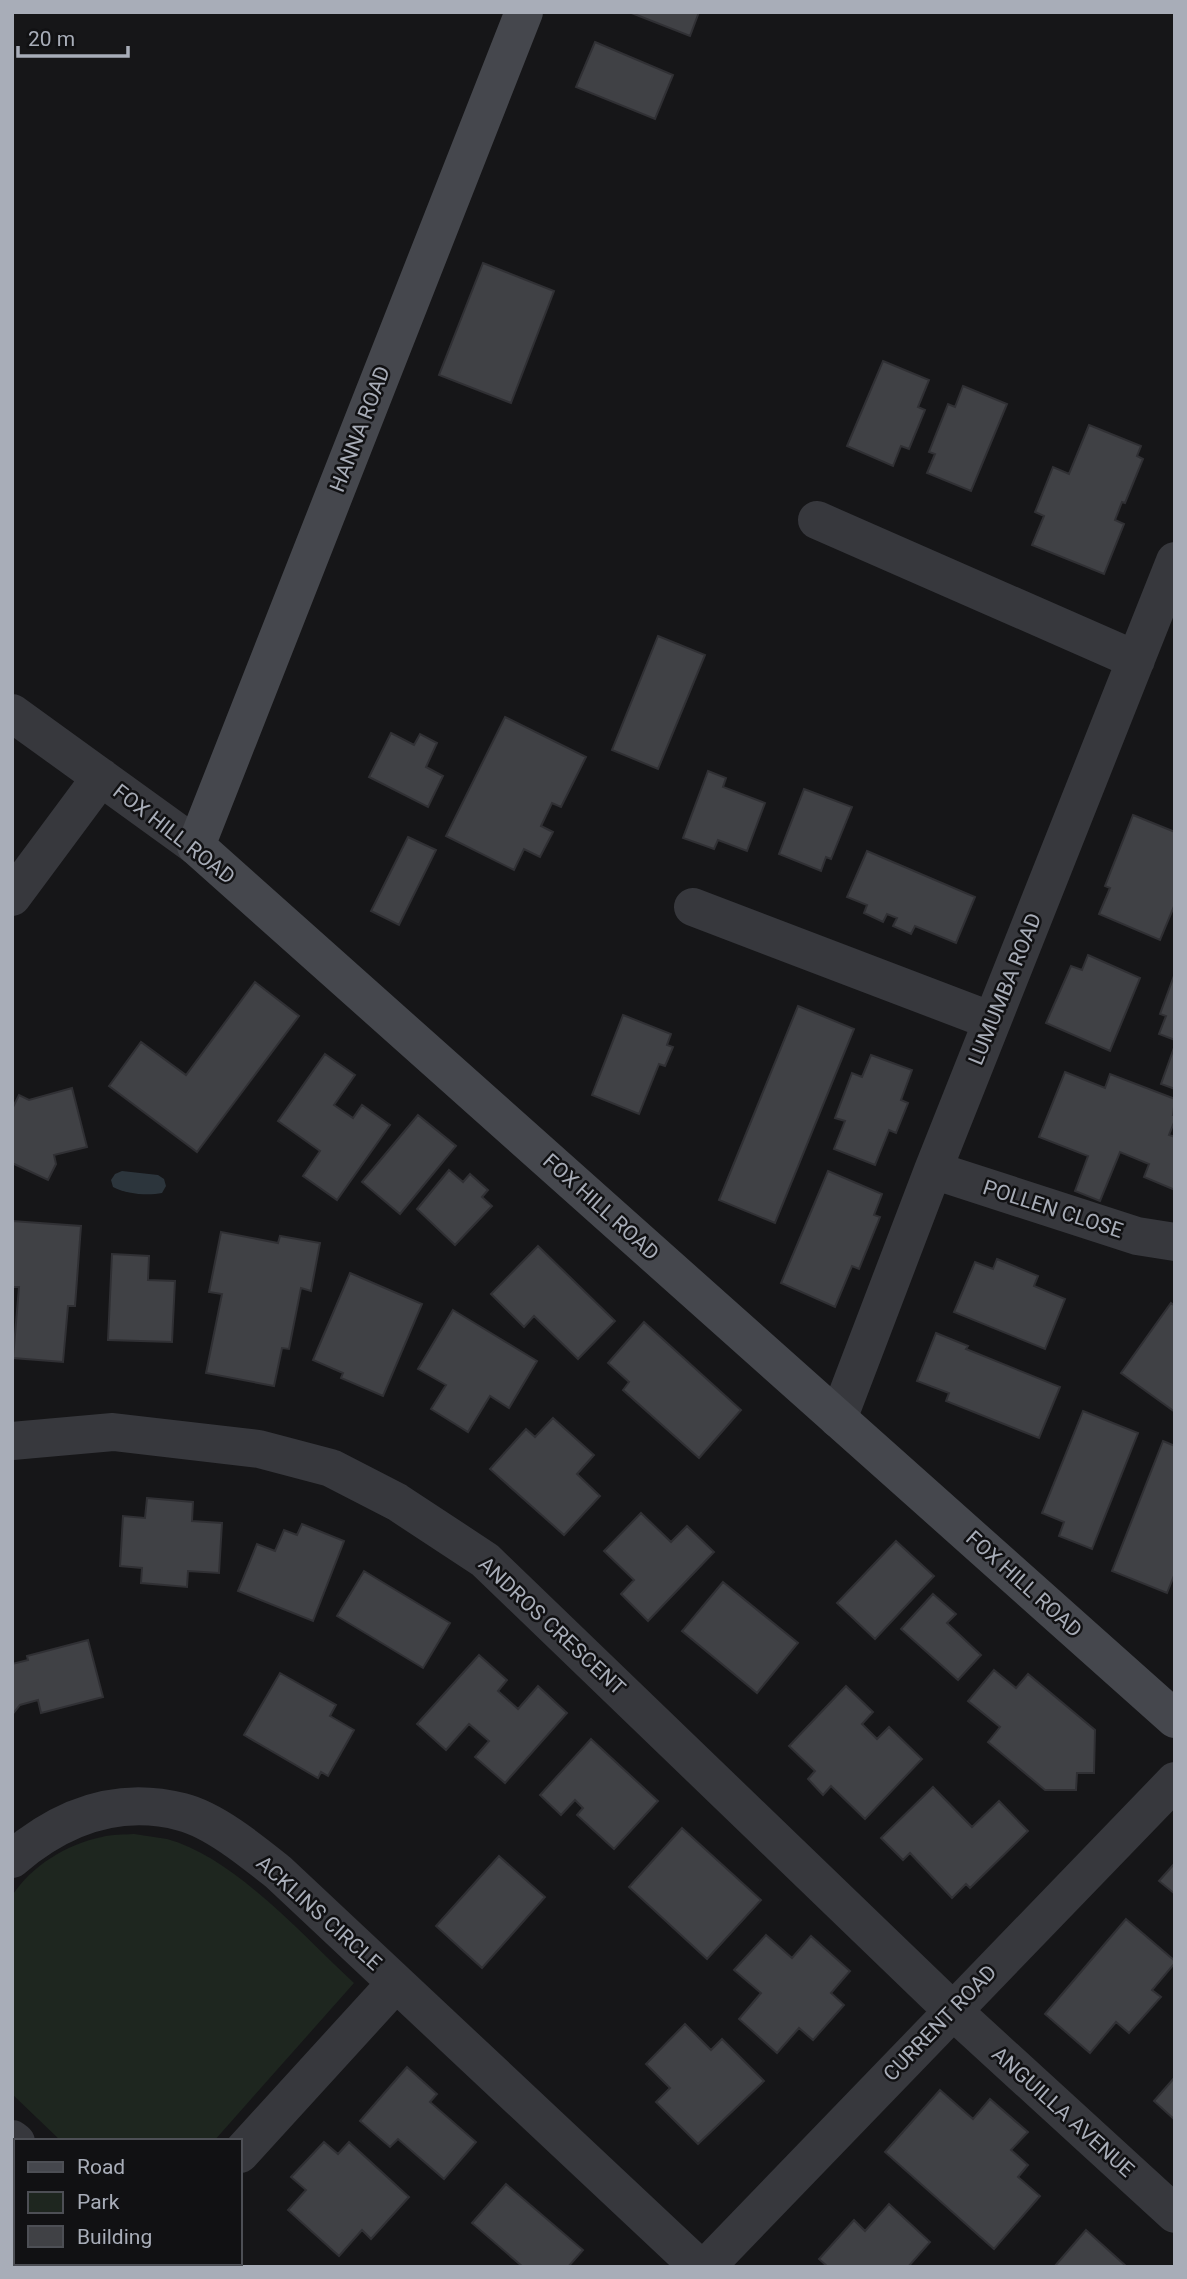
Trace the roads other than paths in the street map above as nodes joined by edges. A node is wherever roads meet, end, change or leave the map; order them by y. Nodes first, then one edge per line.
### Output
1 (524, 12) edge
2 (817, 520) dead end
3 (1175, 561) edge
4 (1136, 660) junction
5 (12, 713) edge
6 (101, 777) junction
7 (196, 846) junction
8 (12, 897) edge
9 (693, 906) dead end
10 (992, 1021) junction
11 (933, 1170) junction
12 (1175, 1242) edge
13 (838, 1419) junction
14 (12, 1441) edge
15 (1175, 1719) edge
16 (1175, 1781) edge
17 (12, 1859) edge
18 (396, 1983) junction
19 (952, 2010) junction
20 (242, 2152) edge
21 (1175, 2214) edge
22 (699, 2267) edge
23 (706, 2267) edge

1 - 7 main road, HANNA ROAD
2 - 4 street
3 - 4 street, LUMUMBA ROAD
4 - 10 street, LUMUMBA ROAD
5 - 6 street, FOX HILL ROAD
6 - 7 street, FOX HILL ROAD
6 - 8 street
7 - 13 main road, FOX HILL ROAD
9 - 10 street
10 - 11 street, LUMUMBA ROAD
11 - 12 street, POLLEN CLOSE
11 - 13 street, LUMUMBA ROAD
13 - 15 main road, FOX HILL ROAD
14 - 19 street, ANDROS CRESCENT
16 - 19 street, CURRENT ROAD
17 - 18 street, ACKLINS CIRCLE
18 - 20 street, ACKLINS CIRCLE
18 - 22 street, ACKLINS CIRCLE
19 - 21 street, ANGUILLA AVENUE
19 - 23 street, CURRENT ROAD

